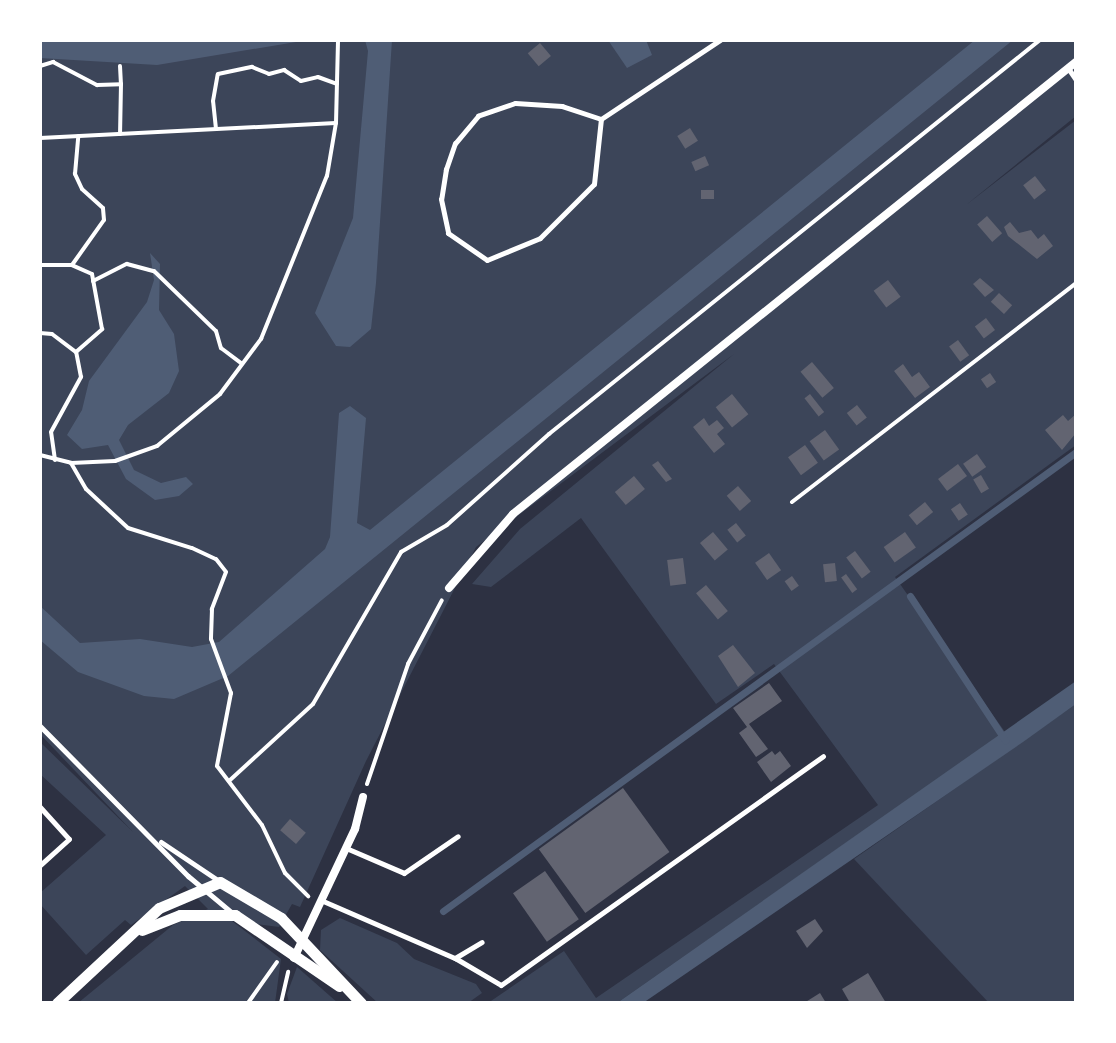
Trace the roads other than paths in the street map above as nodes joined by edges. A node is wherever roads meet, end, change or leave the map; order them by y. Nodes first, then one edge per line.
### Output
1 (720, 40) edge
2 (1072, 65) edge
3 (1076, 80) edge
4 (601, 119) junction
5 (449, 588) road end
6 (40, 726) edge
7 (823, 756) dead end
8 (363, 797) road end
9 (40, 807) edge
10 (458, 836) dead end
11 (153, 837) junction
12 (346, 848) junction
13 (40, 865) edge
14 (220, 882) junction
15 (202, 887) junction
16 (321, 905) junction
17 (235, 915) junction
18 (137, 932) junction
19 (302, 939) junction
20 (482, 942) dead end
21 (289, 955) junction
22 (455, 958) junction
23 (350, 993) junction
24 (57, 1003) edge
25 (361, 1003) edge

1 - 4 lane
2 - 3 lane
2 - 5 street
4 - 4 lane
6 - 11 lane
7 - 22 lane
8 - 12 street
9 - 13 lane
10 - 12 lane
11 - 14 lane
11 - 15 lane
12 - 16 street
14 - 15 street
14 - 19 street
15 - 17 lane
15 - 18 street
16 - 19 street
16 - 22 lane
17 - 18 street
17 - 21 street
18 - 24 street
19 - 21 street
19 - 23 street
20 - 22 lane
21 - 23 street
23 - 25 street

